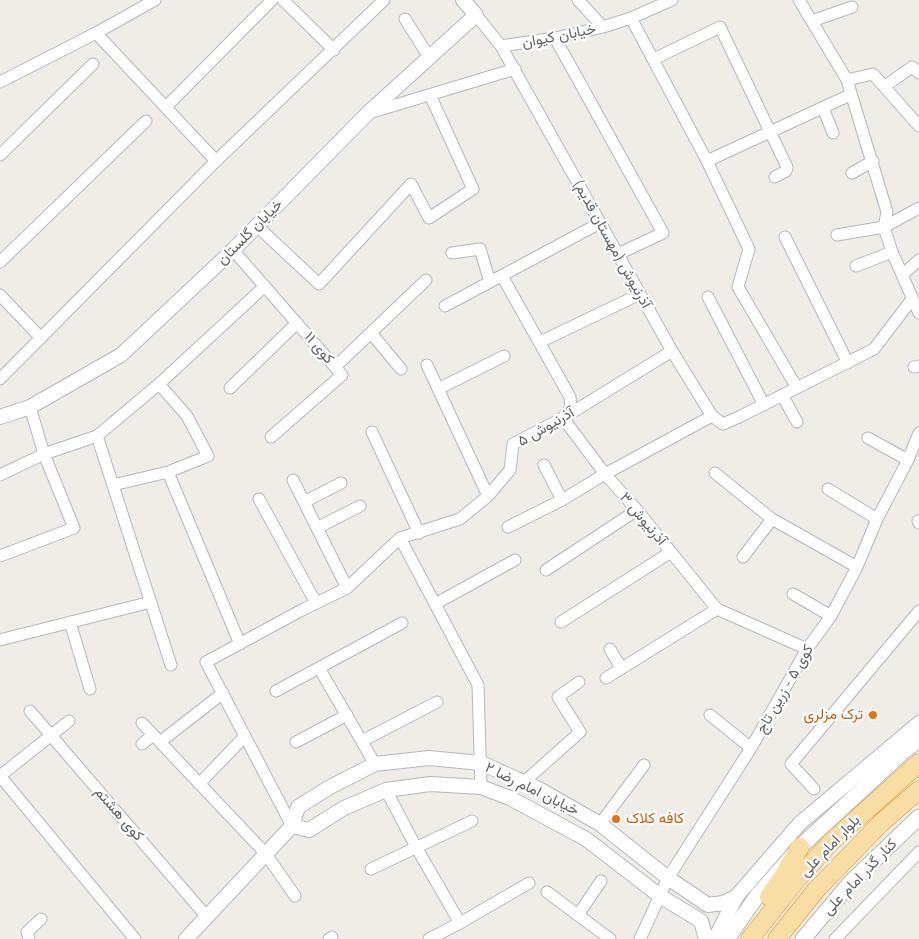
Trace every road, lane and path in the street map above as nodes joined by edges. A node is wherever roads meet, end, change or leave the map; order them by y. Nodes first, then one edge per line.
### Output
1 (155, 0) edge
2 (272, 0) edge
3 (283, 0) edge
4 (384, 0) edge
5 (578, 0) edge
6 (672, 0) edge
7 (799, 0) edge
8 (465, 1) edge
9 (852, 7) dead end
10 (476, 15) junction
11 (631, 18) junction
12 (404, 19) dead end
13 (812, 21) junction
14 (603, 27) junction
15 (96, 33) junction
16 (556, 38) junction
17 (501, 46) junction
18 (334, 50) junction
19 (429, 57) junction
20 (654, 59) junction
21 (93, 64) dead end
22 (912, 67) edge
23 (515, 69) junction
24 (847, 80) junction
25 (0, 82) edge
26 (885, 86) junction
27 (430, 95) junction
28 (850, 95) junction
29 (166, 107) junction
30 (823, 108) junction
31 (368, 113) junction
32 (146, 121) dead end
33 (919, 126) edge
34 (771, 132) junction
35 (833, 133) dead end
36 (0, 155) edge
37 (216, 161) junction
38 (707, 161) junction
39 (873, 161) junction
40 (852, 173) dead end
41 (775, 177) dead end
42 (919, 208) edge
43 (600, 223) junction
44 (257, 226) junction
45 (884, 228) junction
46 (837, 235) dead end
47 (785, 238) dead end
48 (233, 250) junction
49 (892, 252) junction
50 (452, 253) dead end
51 (618, 254) junction
52 (919, 260) edge
53 (0, 262) edge
54 (856, 266) dead end
55 (902, 275) junction
56 (502, 276) junction
57 (426, 280) dead end
58 (490, 282) junction
59 (265, 286) junction
60 (640, 294) junction
61 (0, 295) edge
62 (708, 297) dead end
63 (912, 299) junction
64 (445, 306) dead end
65 (919, 313) edge
66 (297, 323) junction
67 (371, 333) junction
68 (41, 338) junction
69 (540, 342) junction
70 (672, 351) junction
71 (504, 356) dead end
72 (848, 363) junction
73 (427, 365) dead end
74 (335, 367) junction
75 (401, 369) dead end
76 (0, 379) edge
77 (159, 384) junction
78 (230, 388) dead end
79 (797, 388) junction
80 (438, 389) junction
81 (782, 395) junction
82 (764, 405) junction
83 (30, 407) junction
84 (712, 416) junction
85 (0, 417) edge
86 (563, 418) junction
87 (797, 422) dead end
88 (372, 432) dead end
89 (919, 433) edge
90 (98, 436) junction
91 (271, 437) dead end
92 (868, 438) dead end
93 (44, 454) junction
94 (908, 460) junction
95 (544, 465) dead end
96 (168, 472) junction
97 (715, 473) dead end
98 (605, 474) junction
99 (0, 475) edge
100 (293, 480) dead end
101 (341, 483) dead end
102 (113, 485) junction
103 (828, 489) dead end
104 (488, 496) junction
105 (258, 499) dead end
106 (562, 500) junction
107 (304, 502) junction
108 (360, 506) dead end
109 (638, 510) junction
110 (772, 519) junction
111 (877, 519) junction
112 (317, 528) junction
113 (508, 528) dead end
114 (419, 533) junction
115 (400, 538) junction
116 (671, 552) junction
117 (0, 556) edge
118 (743, 557) dead end
119 (515, 560) dead end
120 (857, 567) junction
121 (546, 570) dead end
122 (347, 588) junction
123 (793, 594) dead end
124 (151, 602) junction
125 (316, 603) junction
126 (435, 604) junction
127 (717, 609) junction
128 (919, 612) edge
129 (831, 616) junction
130 (70, 622) junction
131 (561, 622) dead end
132 (402, 623) dead end
133 (0, 640) edge
134 (240, 644) junction
135 (610, 649) dead end
136 (807, 649) junction
137 (172, 665) dead end
138 (319, 668) junction
139 (622, 668) junction
140 (606, 678) dead end
141 (579, 682) dead end
142 (90, 689) dead end
143 (276, 691) dead end
144 (223, 694) junction
145 (437, 702) dead end
146 (30, 711) dead end
147 (346, 715) junction
148 (710, 715) dead end
149 (69, 721) dead end
150 (919, 722) edge
151 (142, 723) dead end
152 (51, 735) junction
153 (245, 736) junction
154 (156, 738) junction
155 (919, 740) edge
156 (362, 741) junction
157 (296, 742) dead end
158 (142, 744) dead end
159 (751, 748) junction
160 (481, 763) junction
161 (919, 763) edge
162 (376, 764) junction
163 (644, 765) dead end
164 (0, 776) edge
165 (524, 782) junction
166 (199, 784) junction
167 (482, 787) junction
168 (814, 789) dead end
169 (386, 790) junction
170 (919, 790) edge
171 (919, 817) edge
172 (472, 821) dead end
173 (600, 824) junction
174 (292, 826) junction
175 (416, 847) junction
176 (800, 847) junction
177 (919, 852) edge
178 (266, 854) junction
179 (370, 869) dead end
180 (668, 878) junction
181 (601, 881) dead end
182 (529, 883) dead end
183 (547, 892) dead end
184 (295, 896) dead end
185 (660, 896) junction
186 (736, 897) junction
187 (578, 915) junction
188 (207, 917) junction
189 (41, 919) dead end
190 (460, 924) junction
191 (30, 939) edge
192 (135, 939) edge
193 (186, 939) edge
194 (429, 939) edge
195 (610, 939) edge
196 (640, 939) edge
197 (706, 939) edge
198 (715, 939) edge
199 (727, 939) edge
200 (739, 939) edge
201 (750, 939) edge
202 (777, 939) edge
203 (803, 939) edge
204 (835, 939) edge

1 - 15 street
2 - 29 street
3 - 18 street
4 - 18 street
5 - 14 street
6 - 11 street, خیابان کیوان
7 - 13 street
8 - 10 street, خیابان کیوان
9 - 13 street
10 - 17 street, خیابان کیوان
10 - 19 street, خیابان گلستان
11 - 14 street, خیابان کیوان
11 - 20 street
12 - 19 street
13 - 24 street
14 - 16 street, خیابان کیوان
15 - 25 street
15 - 29 street
16 - 17 street, خیابان کیوان
16 - 51 street
17 - 23 street, آذرنیوش (مهستان قدیم)
18 - 37 street
19 - 31 street, خیابان گلستان
20 - 34 street
20 - 38 street
21 - 36 street
22 - 26 street
23 - 27 street
23 - 43 street, آذرنیوش (مهستان قدیم)
24 - 26 street
24 - 28 street
26 - 33 street
27 - 31 street
27 - 44 street
28 - 30 street
28 - 39 street
29 - 37 street
30 - 34 street
30 - 35 street
31 - 44 street, خیابان گلستان
32 - 53 street
34 - 38 street
34 - 41 street
37 - 68 street
38 - 79 street
39 - 40 street
39 - 45 street
42 - 45 street
43 - 51 street, آذرنیوش (مهستان قدیم)
43 - 56 street
44 - 48 street, خیابان گلستان
45 - 46 street
45 - 49 street
47 - 72 street
48 - 59 street, کوی ۱۱
48 - 83 street, خیابان گلستان
49 - 54 street
49 - 55 street
50 - 58 street
51 - 60 street, آذرنیوش (مهستان قدیم)
52 - 55 street
55 - 63 street
56 - 58 street
56 - 69 street
57 - 67 street
58 - 64 street
59 - 66 street, کوی ۱۱
59 - 77 street
60 - 69 street
60 - 70 street, آذرنیوش (مهستان قدیم)
61 - 68 street
62 - 82 street
63 - 65 street
63 - 72 street
66 - 74 street, کوی ۱۱
66 - 78 street
67 - 74 street
67 - 75 street
68 - 76 street
69 - 86 street
70 - 84 street, آذرنیوش (مهستان قدیم)
70 - 86 street, آذرنیوش ۵
71 - 80 street
72 - 79 street
73 - 80 street
74 - 91 street, کوی ۱۱
77 - 90 street
77 - 96 street
79 - 81 street
80 - 104 street
81 - 82 street
81 - 87 street
82 - 84 street
83 - 85 street, خیابان گلستان
83 - 93 street
84 - 98 street
86 - 98 street, آذرنیوش ۳
86 - 104 street, آذرنیوش ۵
88 - 114 street
89 - 94 street, کوی ۵ - زرین تاج
90 - 93 street
90 - 102 street
92 - 94 street
93 - 99 street
93 - 117 street
94 - 111 street, کوی ۵ - زرین تاج
95 - 106 street
96 - 102 street
96 - 134 street
97 - 110 street
98 - 106 street
98 - 109 street, آذرنیوش ۳
100 - 107 street
101 - 107 street
102 - 124 street
103 - 111 street
104 - 114 street, آذرنیوش ۵
105 - 125 street
106 - 113 street
107 - 112 street
108 - 112 street
109 - 116 street, آذرنیوش ۳
109 - 121 street
110 - 118 street
110 - 120 street
111 - 120 street, کوی ۵ - زرین تاج
112 - 122 street
114 - 115 street, آذرنیوش ۵
115 - 122 street
115 - 126 street
116 - 127 street, آذرنیوش ۳
116 - 131 street
119 - 126 street
120 - 129 street, کوی ۵ - زرین تاج
122 - 125 street
123 - 129 street
124 - 130 street
124 - 137 street
125 - 134 street
126 - 160 street
127 - 136 street, آذرنیوش ۳
127 - 139 street
128 - 168 street
129 - 136 street, کوی ۵ - زرین تاج
130 - 133 street
130 - 142 street
132 - 138 street
134 - 144 street
135 - 139 street
136 - 159 street, کوی ۵ - زرین تاج
138 - 143 street
138 - 147 street
139 - 140 street
141 - 165 street
144 - 153 street
144 - 154 street
145 - 156 street
146 - 152 street, کوی هشتم
147 - 156 street
147 - 157 street
148 - 159 street
149 - 152 street
150 - 186 street
151 - 154 street
152 - 164 street
152 - 188 street, کوی هشتم
153 - 166 street
153 - 174 street
154 - 158 street
154 - 166 street
155 - 176 main road
156 - 162 street
159 - 180 street, کوی ۵ - زرین تاج
160 - 162 street, خیابان امام رضا ۲
160 - 165 street, خیابان امام رضا ۲
160 - 167 street
161 - 201 highway, بلوار امام علی
162 - 174 street, خیابان امام رضا ۲
163 - 173 street
164 - 192 street
165 - 173 street, خیابان امام رضا ۲
166 - 178 street
167 - 169 street, خیابان امام رضا ۲
167 - 185 street, خیابان امام رضا ۲
169 - 174 street, خیابان امام رضا ۲
169 - 175 street
170 - 202 highway, بلوار امام علی
171 - 203 main road, کنار گذر امام علی
172 - 175 street
173 - 180 street, خیابان امام رضا ۲
174 - 178 street, خیابان امام رضا ۲
175 - 179 street
175 - 190 street
176 - 199 main road
176 - 200 highway
177 - 204 street
178 - 184 street
178 - 188 street, خیابان امام رضا ۲
180 - 185 street, کوی ۵ - زرین تاج
180 - 186 street, خیابان امام رضا ۲
181 - 187 street
182 - 190 street
183 - 187 street
185 - 196 street, کوی ۵ - زرین تاج
185 - 197 street, خیابان امام رضا ۲
186 - 198 street
187 - 195 street
188 - 193 street, خیابان امام رضا ۲
189 - 191 street
190 - 194 street

